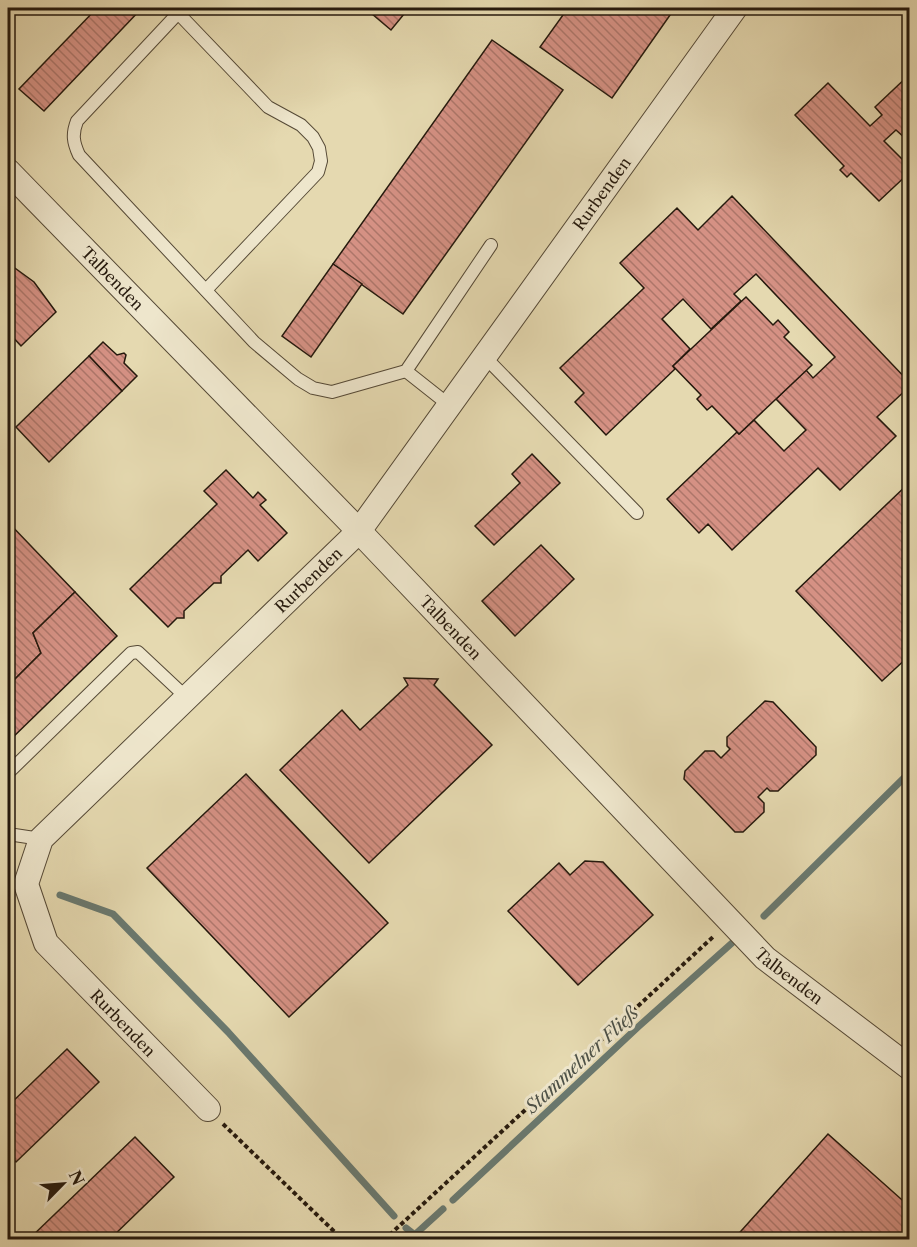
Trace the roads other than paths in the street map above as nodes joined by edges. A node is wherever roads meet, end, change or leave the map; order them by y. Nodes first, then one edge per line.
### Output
1 (735, 8) edge
2 (180, 10) edge
3 (8, 171) edge
4 (491, 245) dead end
5 (206, 290) junction
6 (484, 356) junction
7 (406, 371) junction
8 (449, 405) junction
9 (637, 513) dead end
10 (359, 531) junction
11 (187, 698) junction
12 (8, 773) edge
13 (8, 834) edge
14 (41, 840) junction
15 (909, 1068) edge
16 (208, 1109) road end

1 - 6 street, Rurbenden
2 - 5 lane
2 - 5 lane
3 - 10 street, Talbenden
4 - 7 lane
5 - 7 lane
6 - 8 street, Rurbenden
6 - 9 lane
7 - 8 lane
8 - 10 street, Rurbenden
10 - 11 street, Rurbenden
10 - 15 street, Talbenden
11 - 12 lane
11 - 14 street, Rurbenden
13 - 14 lane
14 - 16 street, Rurbenden

